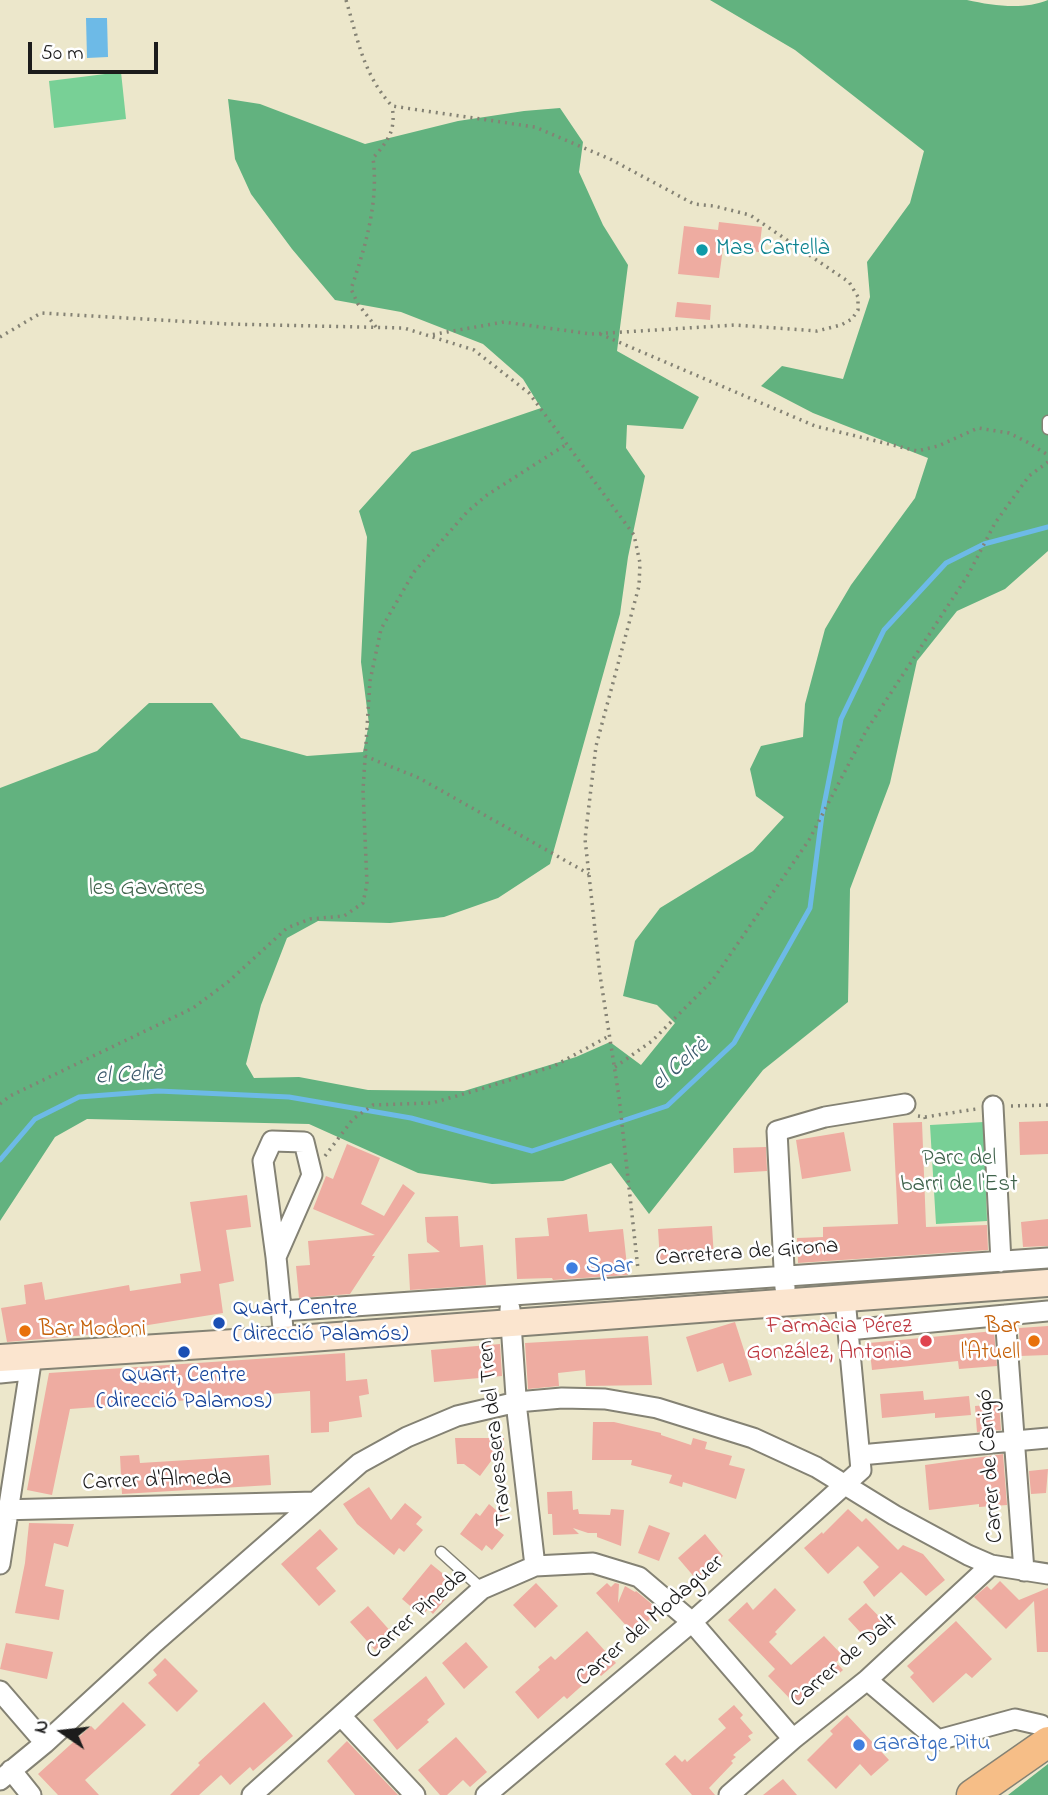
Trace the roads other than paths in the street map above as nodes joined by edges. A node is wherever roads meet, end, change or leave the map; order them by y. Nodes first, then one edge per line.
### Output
1 (1048, 421) edge
2 (1048, 429) edge
3 (905, 1104) dead end
4 (993, 1106) road end
5 (276, 1257) junction
6 (1048, 1258) edge
7 (1001, 1262) junction
8 (785, 1276) junction
9 (1048, 1283) edge
10 (509, 1295) junction
11 (845, 1299) junction
12 (786, 1303) junction
13 (282, 1311) junction
14 (1048, 1311) edge
15 (1005, 1315) junction
16 (511, 1322) junction
17 (848, 1330) junction
18 (284, 1339) junction
19 (0, 1358) edge
20 (31, 1363) junction
21 (0, 1373) edge
22 (517, 1402) junction
23 (1048, 1438) edge
24 (1015, 1441) junction
25 (860, 1455) junction
26 (845, 1484) junction
27 (315, 1502) junction
28 (4, 1510) edge
29 (441, 1552) dead end
30 (0, 1564) edge
31 (992, 1565) junction
32 (535, 1566) junction
33 (1024, 1571) junction
34 (1048, 1574) edge
35 (482, 1589) junction
36 (692, 1622) junction
37 (867, 1680) junction
38 (0, 1691) edge
39 (341, 1716) junction
40 (1045, 1733) edge
41 (793, 1739) junction
42 (45, 1743) junction
43 (5, 1775) edge
44 (31, 1795) edge
45 (251, 1795) edge
46 (415, 1795) edge
47 (486, 1795) edge
48 (729, 1795) edge
49 (972, 1795) edge

1 - 2 lane
3 - 8 street
4 - 7 street
5 - 5 street
5 - 13 street
6 - 7 street, Carretera de Girona
7 - 8 street, Carretera de Girona
8 - 10 street, Carretera de Girona
8 - 12 street
9 - 11 main road
10 - 13 street, Carretera de Girona
10 - 16 street, Travessera del Tren
11 - 12 main road
11 - 17 street
12 - 16 main road
13 - 18 street
14 - 15 street
15 - 17 street
15 - 24 street, Carrer de Canigó
16 - 18 main road
16 - 22 street, Travessera del Tren
17 - 25 street
18 - 20 main road
19 - 20 main road
20 - 21 street
20 - 28 street
22 - 26 street
22 - 27 street
22 - 32 street, Travessera del Tren
23 - 24 street
24 - 25 street
24 - 33 street, Carrer de Canigó
25 - 26 street, Carrer del Modaguer
26 - 31 street
26 - 36 street, Carrer del Modaguer
27 - 28 street, Carrer d'Almeda
27 - 42 street
28 - 30 street
29 - 35 lane
31 - 33 street
31 - 37 street, Carrer de Dalt
32 - 35 street, Carrer Pineda
32 - 36 street, Carrer Pineda
33 - 34 street
35 - 39 street, Carrer Pineda
36 - 41 street, Carrer Pineda
36 - 47 street, Carrer del Modaguer
37 - 40 street
37 - 41 street, Carrer de Dalt
38 - 42 street
39 - 45 street, Carrer Pineda
39 - 46 street
40 - 49 main road
41 - 48 street, Carrer de Dalt
42 - 43 street
43 - 44 street

